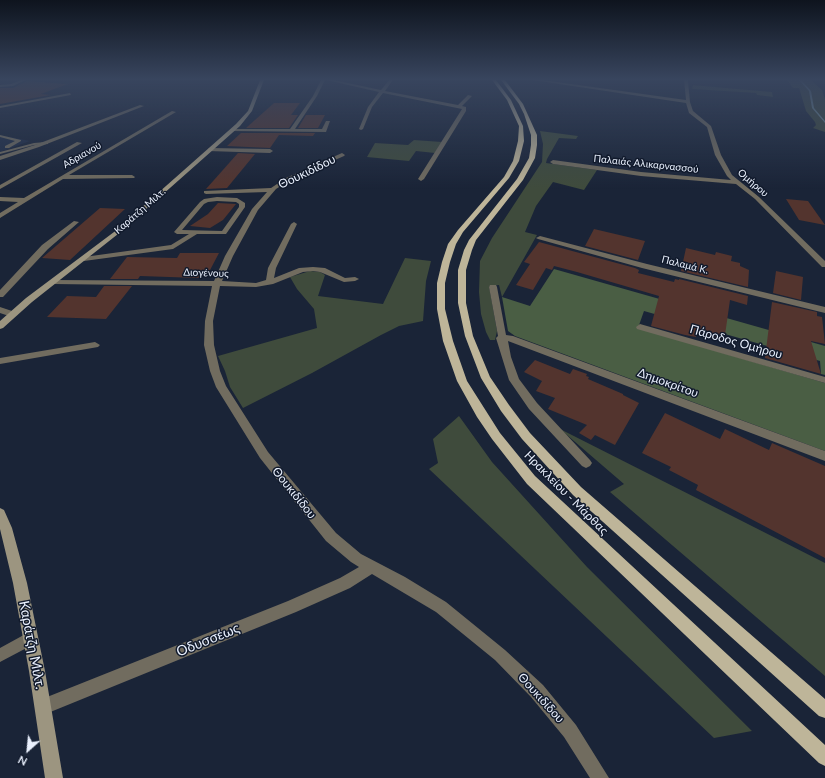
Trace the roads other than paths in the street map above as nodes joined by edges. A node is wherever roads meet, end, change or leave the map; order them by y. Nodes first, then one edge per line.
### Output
1 (115, 116) edge
2 (167, 116) edge
3 (246, 116) edge
4 (301, 116) edge
5 (365, 116) edge
6 (461, 116) edge
7 (517, 116) edge
8 (527, 116) edge
9 (696, 116) edge
10 (328, 122) dead end
11 (361, 129) dead end
12 (232, 130) junction
13 (291, 131) junction
14 (0, 136) edge
15 (46, 142) junction
16 (79, 143) dead end
17 (0, 150) edge
18 (210, 150) junction
19 (270, 150) dead end
20 (0, 153) edge
21 (342, 155) dead end
22 (0, 158) edge
23 (553, 162) dead end
24 (62, 177) junction
25 (132, 177) dead end
26 (421, 178) dead end
27 (738, 182) junction
28 (0, 187) edge
29 (271, 190) junction
30 (206, 192) dead end
31 (0, 199) edge
32 (25, 200) junction
33 (0, 216) edge
34 (76, 222) dead end
35 (294, 224) dead end
36 (196, 232) junction
37 (540, 238) dead end
38 (84, 258) junction
39 (825, 265) edge
40 (355, 279) dead end
41 (53, 282) junction
42 (270, 282) junction
43 (217, 284) junction
44 (493, 287) dead end
45 (0, 295) edge
46 (0, 310) edge
47 (825, 310) edge
48 (12, 314) junction
49 (0, 326) edge
50 (640, 327) dead end
51 (501, 338) junction
52 (95, 345) dead end
53 (0, 361) edge
54 (825, 380) edge
55 (825, 456) edge
56 (586, 463) dead end
57 (0, 514) edge
58 (371, 567) junction
59 (31, 638) junction
60 (0, 655) edge
61 (43, 707) junction
62 (825, 710) edge
63 (825, 757) edge
64 (54, 778) edge
65 (600, 778) edge

1 - 15 street
2 - 24 street, Αδριανού
3 - 12 street, Καράτζη Μιλτ.
4 - 13 street
5 - 11 street
6 - 26 street
7 - 63 main road, Ηρακλείου - Μάρθας
8 - 62 main road, Ηρακλείου - Μάρθας
9 - 27 street, Ομήρου
10 - 13 street
12 - 13 street
12 - 18 street, Καράτζη Μιλτ.
14 - 17 lane
15 - 20 lane
15 - 22 street
16 - 28 street
18 - 19 street
18 - 38 street, Καράτζη Μιλτ.
21 - 29 street, Θουκιδίδου
23 - 27 street, Παλαιάς Αλικαρνασσού
24 - 25 street
24 - 32 street, Αδριανού
27 - 39 street, Ομήρου
29 - 30 street
29 - 43 street, Θουκιδίδου
31 - 32 street
32 - 33 street, Αδριανού
34 - 45 street
35 - 42 street
36 - 36 lane
36 - 38 lane
37 - 47 street, Παλαμά Κ.
38 - 41 street, Καράτζη Μιλτ.
40 - 42 street, Διογένους
41 - 43 street, Διογένους
41 - 48 street, Καράτζη Μιλτ.
42 - 43 street, Διογένους
43 - 58 street, Θουκιδίδου
44 - 51 street
46 - 48 street
48 - 49 street, Καράτζη Μιλτ.
50 - 54 street, Πάροδος Ομήρου
51 - 55 street, Δημοκρίτου
51 - 56 street
52 - 53 street
57 - 59 street, Καράτζη Μιλτ.
58 - 61 street, Οδυσσέως
58 - 65 street, Θουκιδίδου
59 - 60 lane
59 - 61 street, Καράτζη Μιλτ.
61 - 64 street, Καράτζη Μιλτ.

